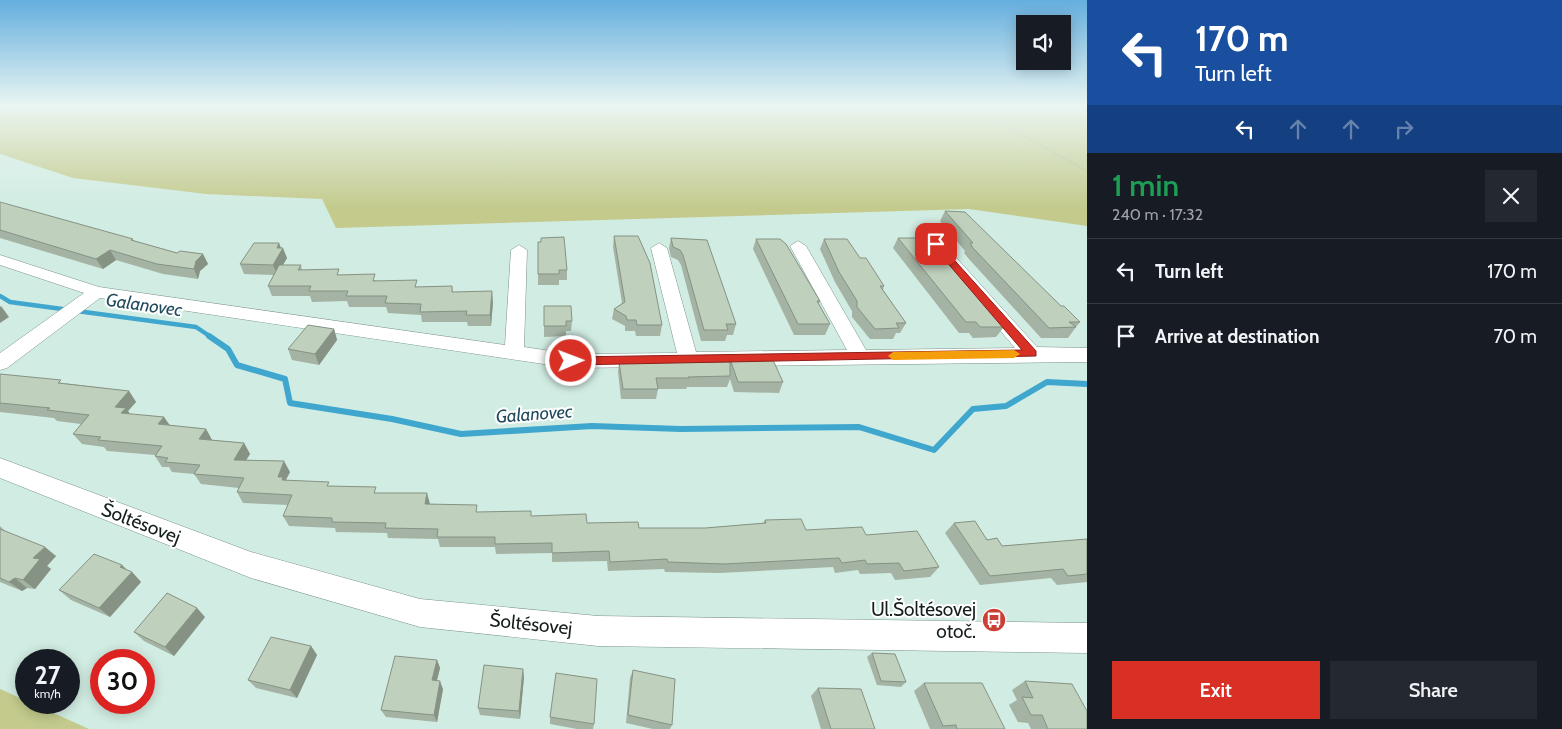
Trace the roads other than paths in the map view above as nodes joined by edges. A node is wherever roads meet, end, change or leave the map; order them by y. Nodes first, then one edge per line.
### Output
1 (936, 244) dead end
2 (798, 246) dead end
3 (659, 248) dead end
4 (519, 250) dead end
5 (0, 260) edge
6 (97, 292) junction
7 (514, 352) junction
8 (1032, 354) junction
9 (860, 356) junction
10 (1087, 356) edge
11 (688, 359) junction
12 (0, 363) edge
13 (0, 468) edge
14 (1087, 638) edge

1 - 8 street
2 - 9 street
3 - 11 street
4 - 7 street
5 - 6 street
6 - 7 street
6 - 12 street
7 - 11 street
8 - 9 street
8 - 10 street
9 - 11 street
13 - 14 street, Šoltésovej

